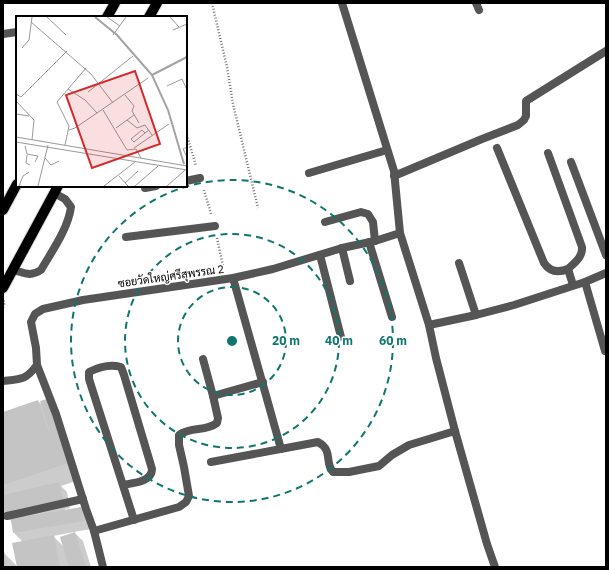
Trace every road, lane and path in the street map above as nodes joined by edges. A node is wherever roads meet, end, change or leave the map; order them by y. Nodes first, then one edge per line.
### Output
1 (115, 3) edge
2 (157, 3) edge
3 (212, 3) edge
4 (342, 3) edge
5 (108, 16) edge
6 (150, 16) edge
7 (16, 32) edge
8 (3, 34) edge
9 (606, 51) edge
10 (187, 135) edge
11 (497, 148) dead end
12 (387, 150) junction
13 (548, 152) dead end
14 (571, 162) dead end
15 (309, 173) dead end
16 (394, 176) junction
17 (200, 178) junction
18 (187, 181) edge
19 (16, 186) edge
20 (150, 187) edge
21 (145, 188) dead end
22 (56, 190) edge
23 (258, 208) dead end
24 (3, 210) edge
25 (325, 222) dead end
26 (215, 226) junction
27 (400, 233) junction
28 (126, 237) dead end
29 (372, 242) junction
30 (342, 248) junction
31 (320, 255) junction
32 (606, 255) edge
33 (459, 262) dead end
34 (13, 270) junction
35 (568, 270) junction
36 (606, 273) edge
37 (229, 278) junction
38 (350, 281) dead end
39 (585, 282) junction
40 (573, 285) junction
41 (3, 288) edge
42 (5, 302) dead end
43 (3, 307) edge
44 (476, 315) junction
45 (392, 317) dead end
46 (429, 325) junction
47 (342, 337) dead end
48 (604, 351) dead end
49 (203, 359) dead end
50 (37, 365) junction
51 (3, 381) edge
52 (263, 382) junction
53 (213, 396) junction
54 (455, 431) junction
55 (281, 449) junction
56 (211, 462) dead end
57 (123, 486) junction
58 (83, 499) junction
59 (7, 516) dead end
60 (134, 520) junction
61 (94, 531) junction
62 (103, 567) edge
63 (495, 567) edge

1 - 5 main road
2 - 6 main road
3 - 23 path
4 - 12 street
7 - 8 street
9 - 16 street
10 - 17 path
11 - 35 street
12 - 15 street
12 - 16 street
13 - 35 street
14 - 32 street
16 - 27 street
17 - 18 street
17 - 26 path
19 - 24 main road
20 - 21 street
22 - 34 main road
22 - 34 street
25 - 29 street
26 - 28 street
26 - 37 path
27 - 29 street, ซอยวัดใหญ่ศรีสุพรรณ 2
27 - 46 street
29 - 30 street, ซอยวัดใหญ่ศรีสุพรรณ 2
29 - 45 street
30 - 31 street, ซอยวัดใหญ่ศรีสุพรรณ 2
30 - 38 street
31 - 37 street, ซอยวัดใหญ่ศรีสุพรรณ 2
31 - 47 street
33 - 44 street
34 - 41 main road
35 - 40 street
36 - 39 street
37 - 50 street, ซอยวัดใหญ่ศรีสุพรรณ 2
37 - 52 street
39 - 40 street
39 - 48 street
40 - 44 street
42 - 43 path
44 - 46 street
46 - 54 street
49 - 53 street
50 - 51 street
50 - 58 street
52 - 53 street
52 - 55 street
53 - 60 street
54 - 55 street
54 - 63 street
55 - 56 street
57 - 57 street
57 - 60 street
58 - 59 street
58 - 61 street
60 - 61 street
61 - 62 street

